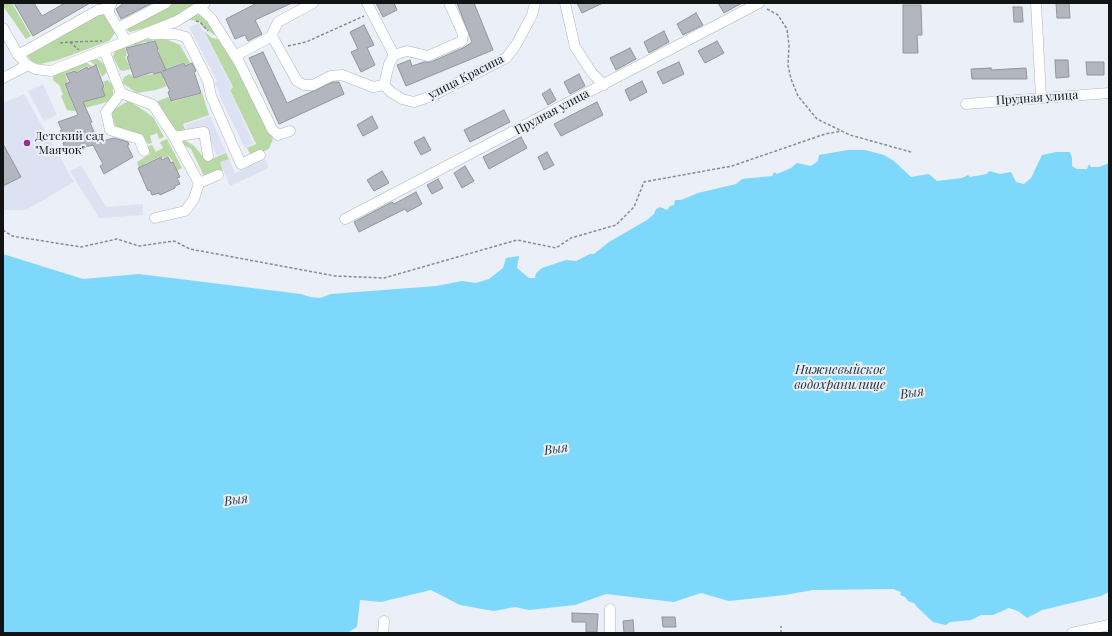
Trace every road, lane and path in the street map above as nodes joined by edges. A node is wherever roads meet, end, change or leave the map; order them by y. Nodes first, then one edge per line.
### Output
1 (166, 3) edge
2 (313, 3) edge
3 (367, 3) edge
4 (449, 3) edge
5 (535, 3) edge
6 (565, 3) edge
7 (759, 3) edge
8 (1036, 3) edge
9 (202, 5) edge
10 (111, 6) edge
11 (372, 13) junction
12 (192, 21) dead end
13 (3, 28) edge
14 (118, 28) junction
15 (209, 32) dead end
16 (145, 34) junction
17 (272, 36) junction
18 (126, 41) junction
19 (70, 42) junction
20 (56, 43) dead end
21 (103, 45) junction
22 (278, 48) junction
23 (18, 56) junction
24 (87, 56) junction
25 (235, 56) junction
26 (394, 56) junction
27 (28, 65) junction
28 (3, 78) edge
29 (384, 85) junction
30 (604, 85) junction
31 (121, 93) junction
32 (1109, 93) edge
33 (1041, 97) junction
34 (966, 104) dead end
35 (290, 131) dead end
36 (842, 131) junction
37 (174, 137) junction
38 (144, 151) dead end
39 (911, 152) dead end
40 (260, 155) dead end
41 (208, 156) dead end
42 (218, 175) dead end
43 (199, 183) junction
44 (155, 218) dead end
45 (345, 219) dead end
46 (3, 230) edge
47 (610, 609) dead end
48 (384, 621) dead end
49 (1109, 625) edge
50 (781, 626) dead end
51 (383, 633) edge
52 (610, 633) edge
53 (781, 633) edge
54 (1072, 633) edge

1 - 14 street
2 - 17 street
3 - 11 street
4 - 26 street
5 - 29 street, улица Красина
6 - 30 street
7 - 30 street, Прудная улица
7 - 36 path
8 - 33 street
9 - 16 street
9 - 25 street
10 - 14 street
10 - 23 street
11 - 22 path
11 - 26 street
12 - 15 path
13 - 23 street
14 - 18 street
16 - 18 street
16 - 40 street
17 - 22 street
17 - 25 street
18 - 21 street
19 - 20 path
19 - 21 path
19 - 24 path
21 - 24 street
21 - 31 street
22 - 29 street
23 - 27 street
24 - 27 street
25 - 35 street
26 - 29 street
27 - 28 street
30 - 45 street, Прудная улица
31 - 37 street
31 - 38 street
32 - 33 street, Прудная улица
33 - 34 street, Прудная улица
36 - 39 path
36 - 46 path
37 - 41 street
37 - 43 street
42 - 43 street
43 - 44 street
47 - 52 street
48 - 51 street
49 - 54 street
50 - 53 path

